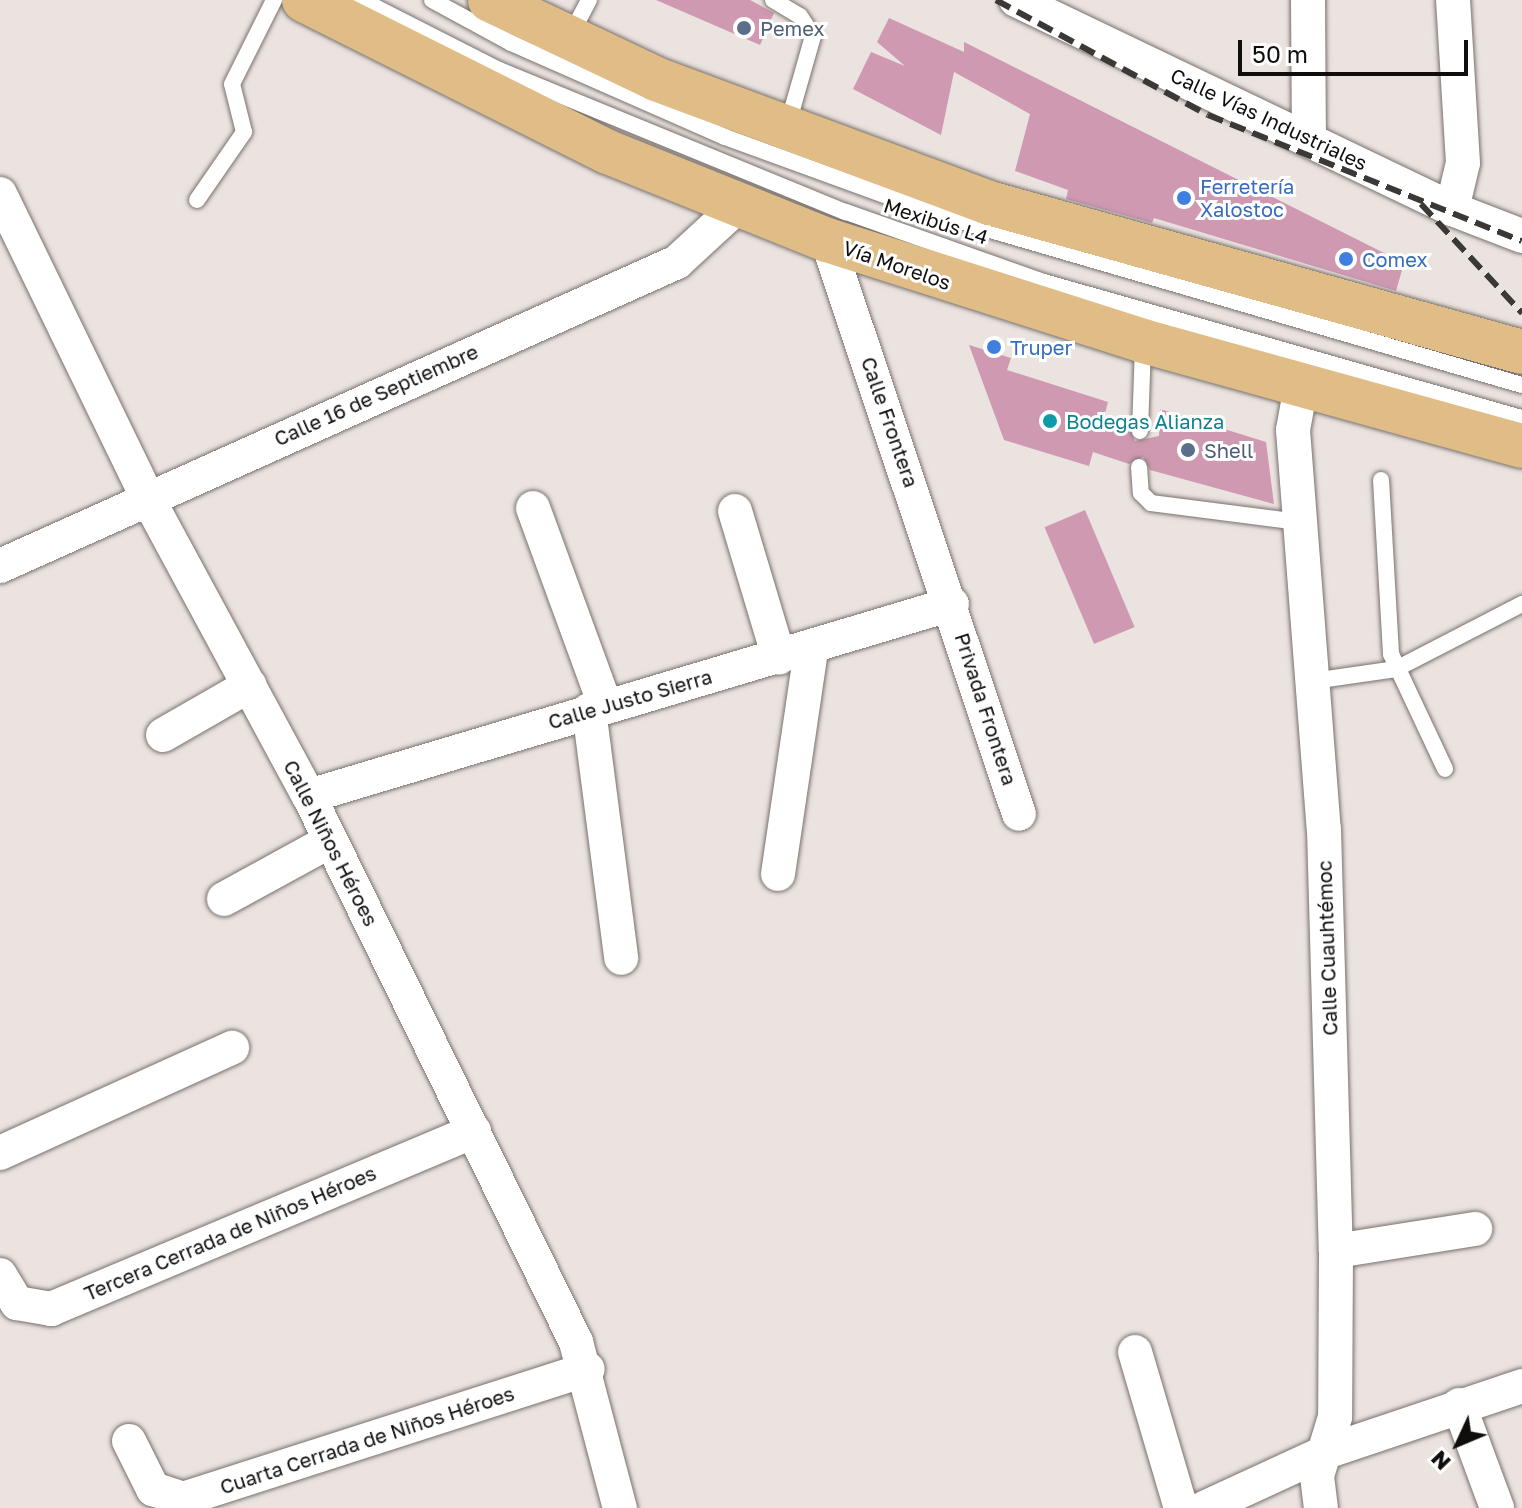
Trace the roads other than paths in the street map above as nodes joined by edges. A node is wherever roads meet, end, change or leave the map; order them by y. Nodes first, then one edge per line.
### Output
1 (274, 0) edge
2 (304, 0) edge
3 (361, 0) edge
4 (432, 0) edge
5 (490, 0) edge
6 (589, 0) edge
7 (773, 0) edge
8 (1016, 0) edge
9 (1308, 0) edge
10 (1453, 0) edge
11 (569, 38) junction
12 (786, 130) junction
13 (1309, 136) junction
14 (0, 194) edge
15 (197, 200) dead end
16 (738, 206) junction
17 (1452, 209) junction
18 (1522, 236) edge
19 (827, 240) junction
20 (1143, 341) junction
21 (1522, 352) edge
22 (1522, 385) edge
23 (1301, 386) junction
24 (1522, 418) edge
25 (1140, 431) dead end
26 (1522, 446) edge
27 (1139, 467) dead end
28 (1381, 480) dead end
29 (147, 497) junction
30 (533, 508) dead end
31 (735, 511) dead end
32 (1299, 522) junction
33 (0, 566) edge
34 (952, 604) junction
35 (1522, 604) edge
36 (795, 654) junction
37 (1396, 669) junction
38 (1313, 681) junction
39 (250, 685) junction
40 (597, 708) junction
41 (163, 735) dead end
42 (1445, 769) dead end
43 (309, 796) junction
44 (1019, 814) dead end
45 (330, 841) junction
46 (778, 874) dead end
47 (224, 899) dead end
48 (621, 958) dead end
49 (232, 1048) dead end
50 (474, 1131) junction
51 (0, 1153) edge
52 (1475, 1229) dead end
53 (1336, 1251) junction
54 (0, 1275) edge
55 (1135, 1352) dead end
56 (588, 1369) junction
57 (1522, 1386) edge
58 (1459, 1405) junction
59 (129, 1441) dead end
60 (1326, 1452) junction
61 (620, 1508) edge
62 (1181, 1508) edge
63 (1204, 1508) edge
64 (1321, 1508) edge
65 (1497, 1508) edge

1 - 15 lane
2 - 16 main road, Vía Morelos
3 - 24 lane, Mexibús L4
4 - 22 lane, Mexibús L4
5 - 11 main road
6 - 11 lane
7 - 12 lane
8 - 13 street, Calle Vías Industriales
9 - 13 street
10 - 17 street
11 - 12 main road
12 - 21 main road
13 - 17 street, Calle Vías Industriales
14 - 29 street, Calle Niños Héroes
16 - 19 main road, Vía Morelos
16 - 29 street, Calle 16 de Septiembre
17 - 18 street, Calle Vías Industriales
19 - 20 main road, Vía Morelos
19 - 34 street, Calle Frontera
20 - 23 main road, Vía Morelos
20 - 25 lane
23 - 26 main road, Vía Morelos
23 - 32 street, Calle Cuauhtémoc
27 - 32 lane
28 - 37 lane
29 - 33 street, Calle 16 de Septiembre
29 - 39 street, Calle Niños Héroes
30 - 40 street
31 - 36 street
32 - 38 street, Calle Cuauhtémoc
34 - 36 street, Calle Justo Sierra
34 - 44 street, Privada Frontera
35 - 37 lane
36 - 40 street, Calle Justo Sierra
36 - 46 street
37 - 38 lane
37 - 42 lane
38 - 53 street, Calle Cuauhtémoc
39 - 41 street
39 - 43 street, Calle Niños Héroes
40 - 43 street, Calle Justo Sierra
40 - 48 street
43 - 45 street, Calle Niños Héroes
45 - 47 street
45 - 50 street, Calle Niños Héroes
49 - 51 street
50 - 54 street, Tercera Cerrada de Niños Héroes
50 - 56 street, Calle Niños Héroes
52 - 53 street
53 - 60 street, Calle Cuauhtémoc
55 - 62 street
56 - 59 street, Cuarta Cerrada de Niños Héroes
56 - 61 street, Calle Niños Héroes
57 - 58 street
58 - 60 street
58 - 65 street
60 - 63 street
60 - 64 street, Calle Cuauhtémoc

